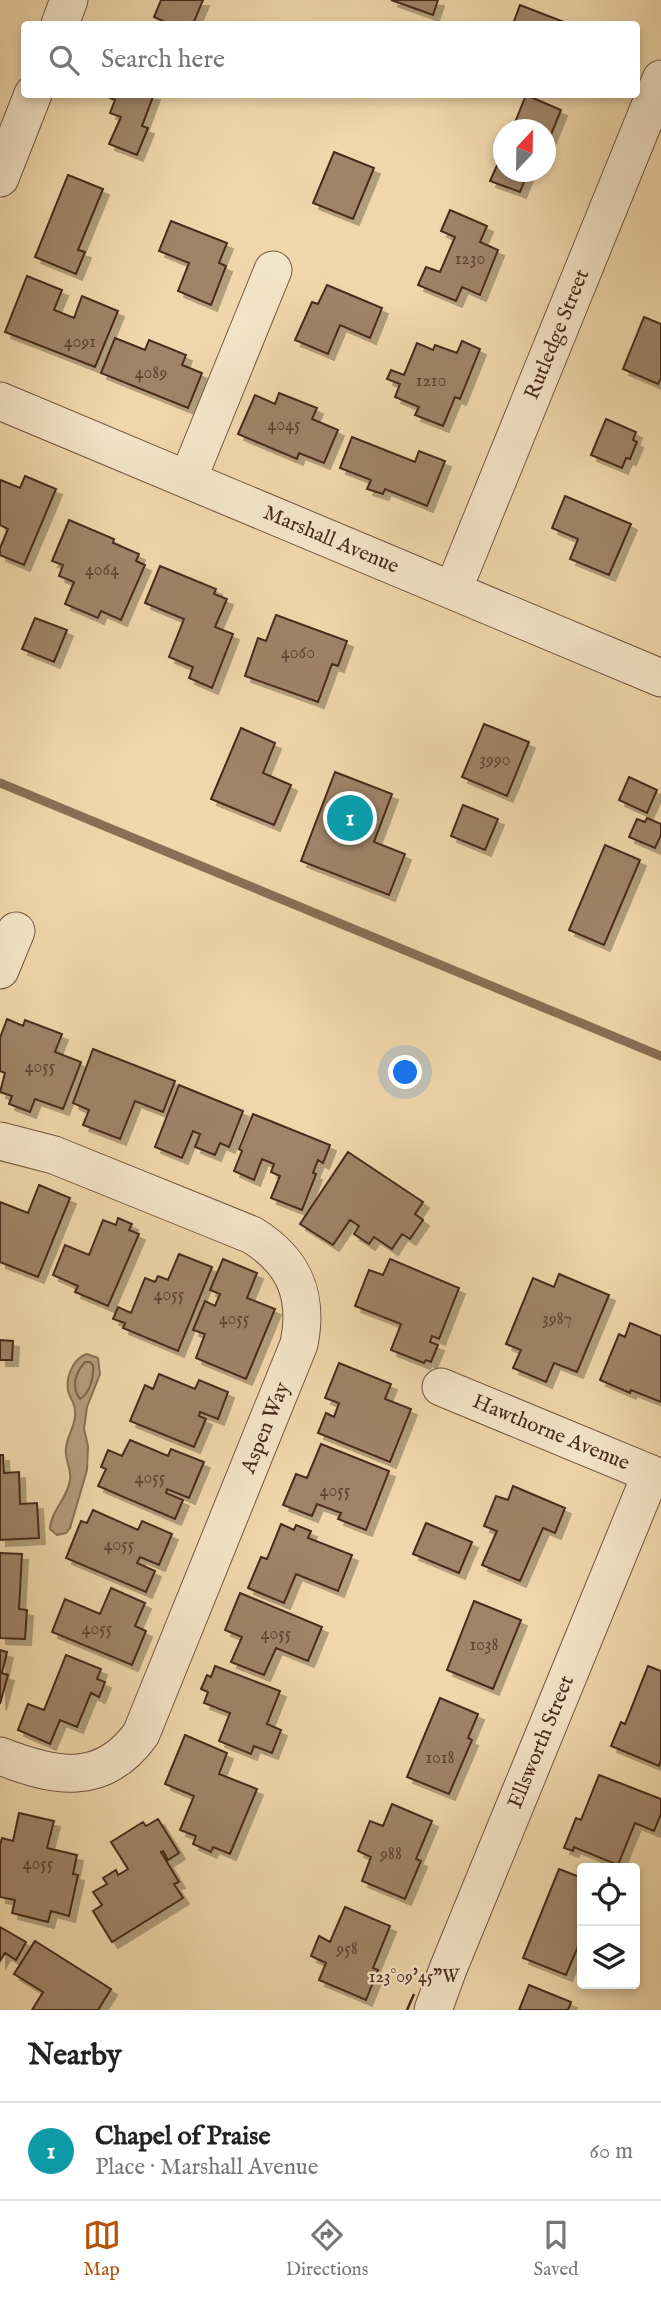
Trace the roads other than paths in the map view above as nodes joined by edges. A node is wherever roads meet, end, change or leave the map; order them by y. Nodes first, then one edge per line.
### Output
1 (69, 0) edge
2 (61, 21) edge
3 (661, 79) edge
4 (31, 98) edge
5 (0, 178) edge
6 (273, 270) dead end
7 (0, 401) edge
8 (188, 479) junction
9 (453, 590) junction
10 (661, 678) edge
11 (16, 931) dead end
12 (0, 970) edge
13 (0, 1141) edge
14 (441, 1387) dead end
15 (656, 1476) edge
16 (0, 1756) edge
17 (433, 2010) edge

1 - 2 street
3 - 9 street, Rutledge Street
4 - 5 street
6 - 8 street
7 - 8 street, Marshall Avenue
8 - 9 street, Marshall Avenue
9 - 10 street, Marshall Avenue
11 - 12 street
13 - 16 street, Aspen Way
14 - 15 street, Hawthorne Avenue
15 - 17 street, Ellsworth Street

